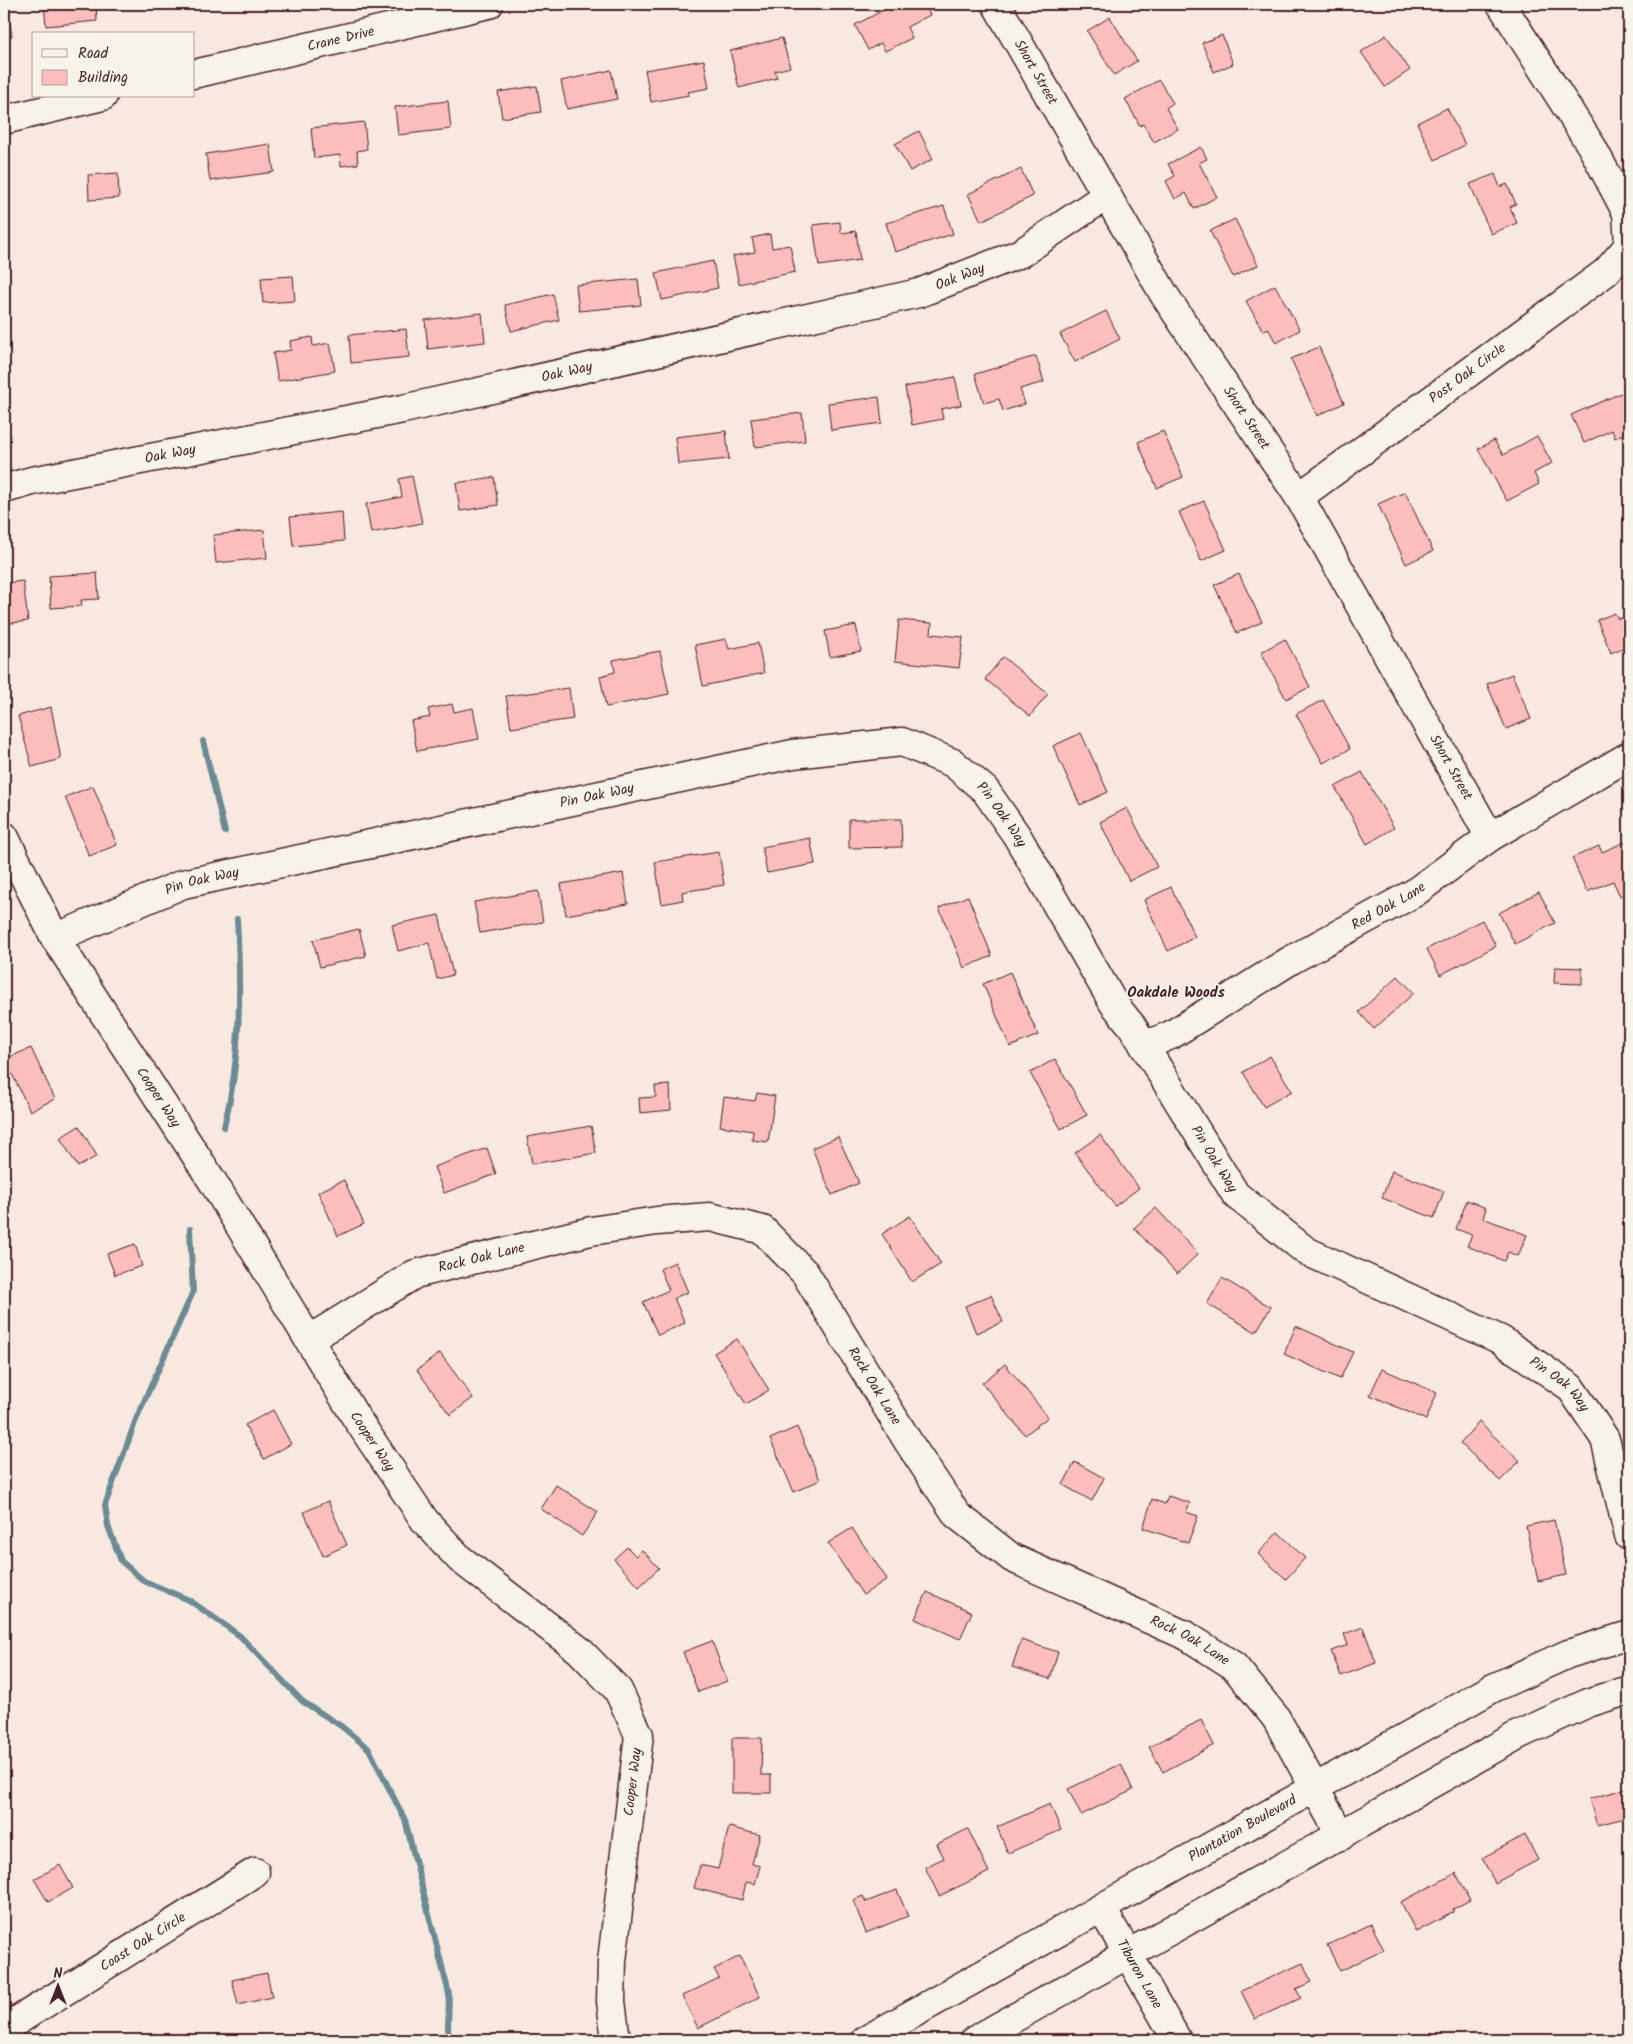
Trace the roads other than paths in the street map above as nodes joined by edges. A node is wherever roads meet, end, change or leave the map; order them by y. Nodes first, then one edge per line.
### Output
1 (489, 4) edge
2 (996, 4) edge
3 (1501, 4) edge
4 (195, 74) edge
5 (95, 98) edge
6 (4, 120) edge
7 (1107, 195) junction
8 (1629, 244) edge
9 (4, 489) edge
10 (1299, 497) junction
11 (1629, 756) edge
12 (4, 836) edge
13 (1490, 837) junction
14 (55, 938) junction
15 (1144, 1046) junction
16 (310, 1339) junction
17 (1629, 1536) edge
18 (1629, 1635) edge
19 (1629, 1690) edge
20 (1314, 1790) junction
21 (1341, 1836) junction
22 (255, 1872) dead end
23 (1102, 1909) junction
24 (1128, 1955) junction
25 (4, 2028) edge
26 (616, 2040) edge
27 (866, 2040) edge
28 (975, 2040) edge
29 (1177, 2040) edge

1 - 4 street, Crane Drive
2 - 7 street, Short Street
3 - 8 street, Post Oak Circle
5 - 6 street
7 - 9 street, Oak Way
7 - 10 street, Short Street
8 - 10 street, Post Oak Circle
10 - 13 street, Short Street
11 - 13 street, Red Oak Lane
12 - 14 street, Cooper Way
13 - 15 street, Red Oak Lane
14 - 15 street, Pin Oak Way
14 - 16 street, Cooper Way
15 - 17 street, Pin Oak Way
16 - 20 street, Rock Oak Lane
16 - 26 street, Cooper Way
18 - 20 street, Plantation Boulevard
19 - 21 street
20 - 21 street, Rock Oak Lane
20 - 23 street, Plantation Boulevard
21 - 24 street
22 - 25 street, Coast Oak Circle
23 - 24 street, Tiburon Lane
23 - 27 street, Plantation Boulevard
24 - 28 street
24 - 29 street, Tiburon Lane

